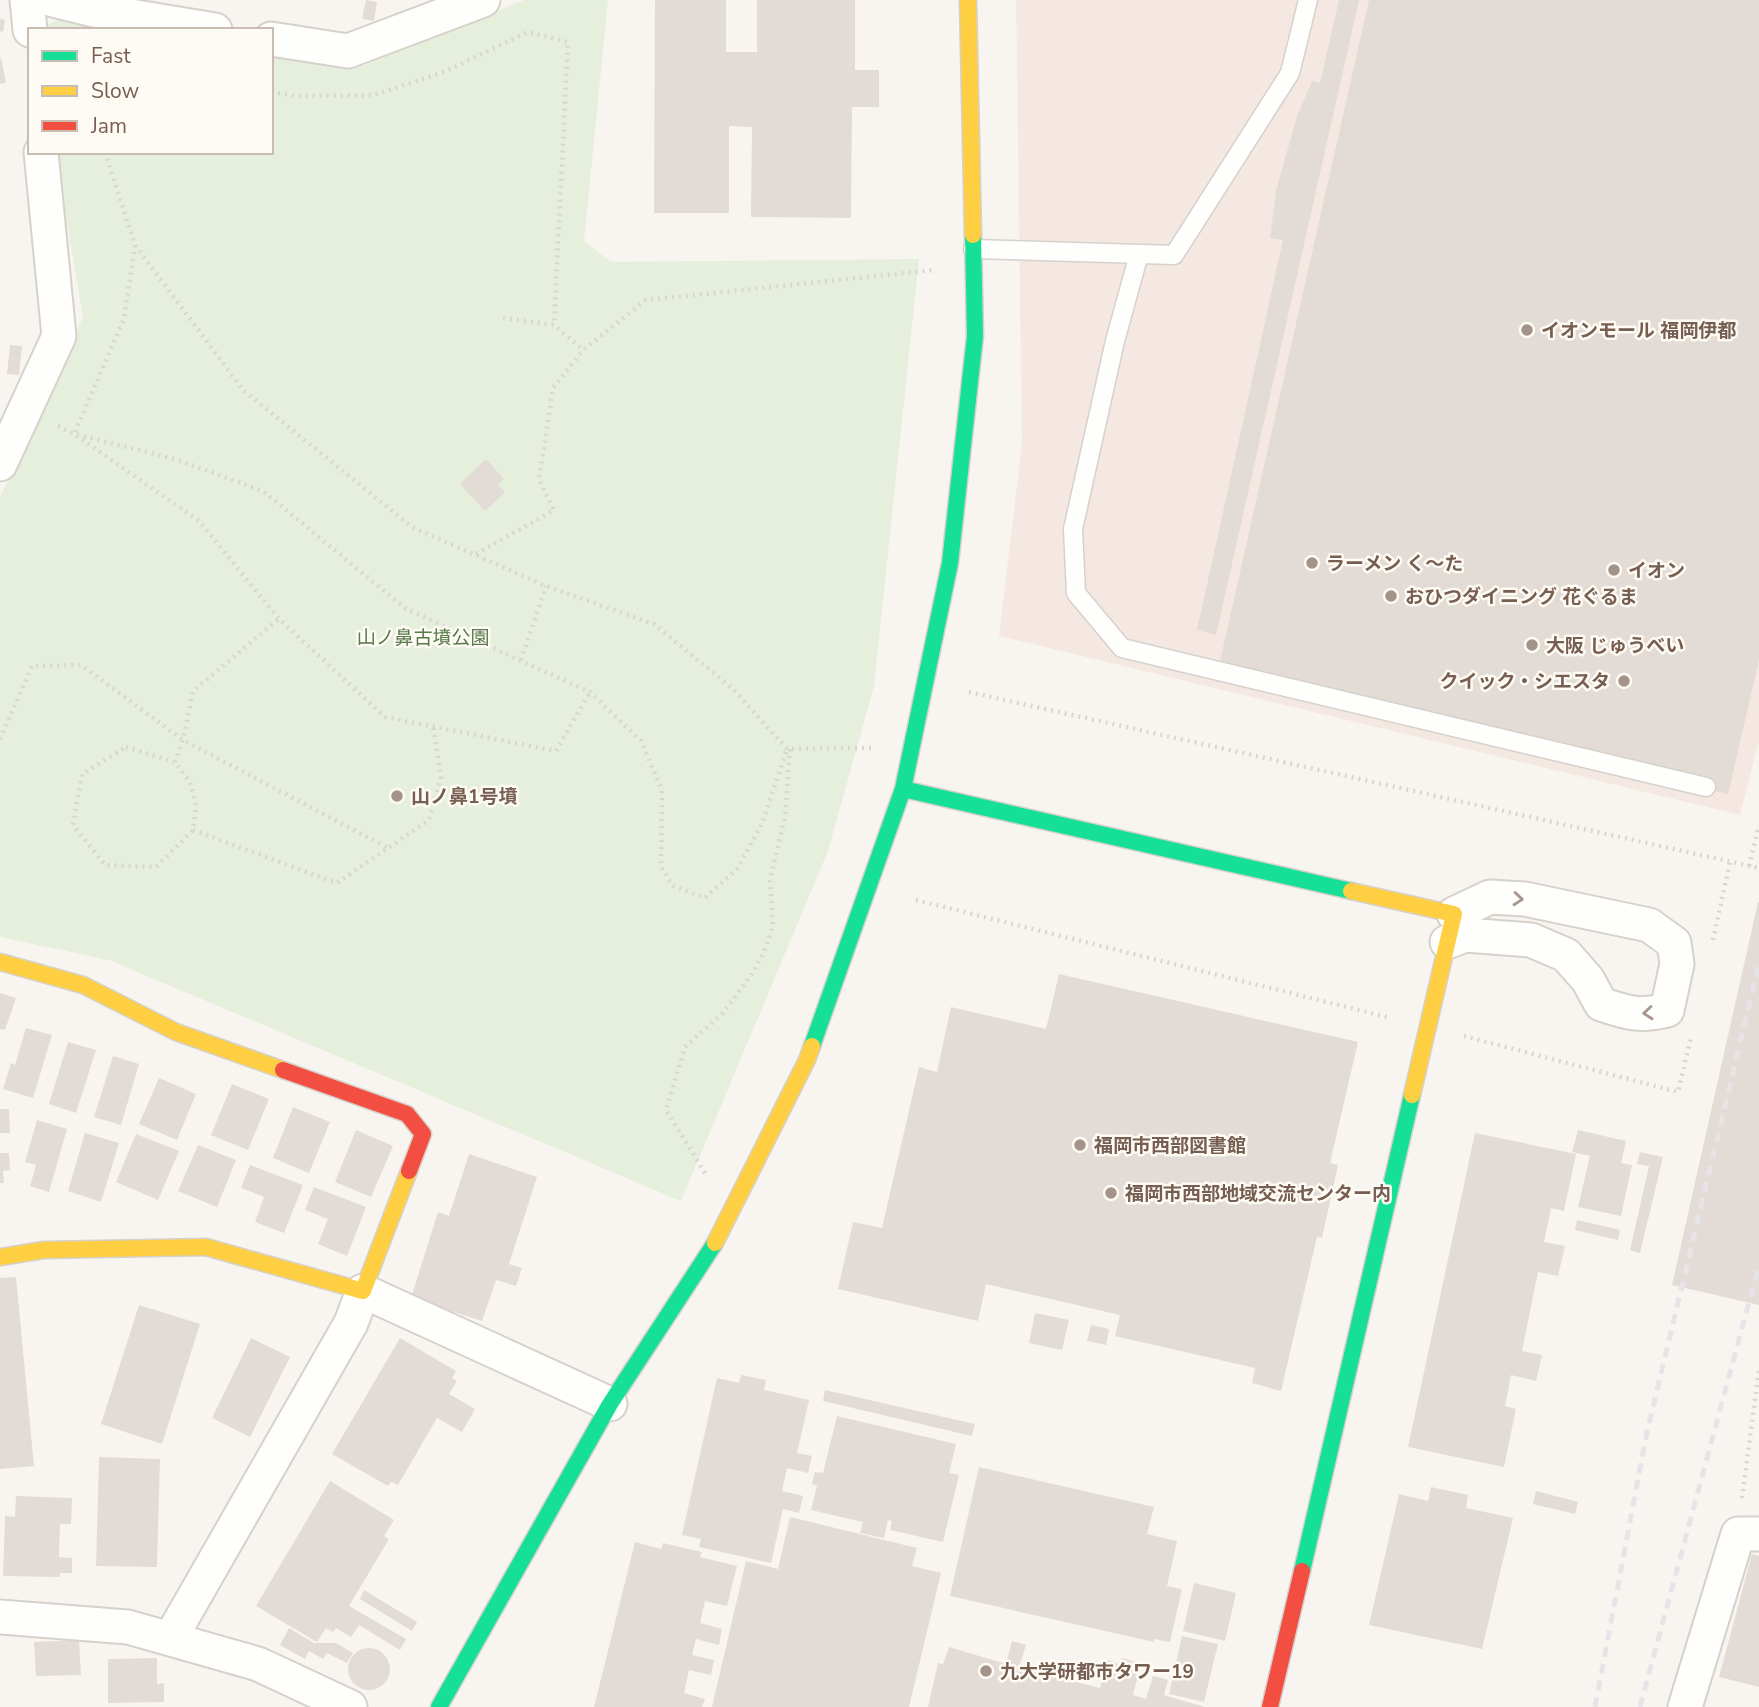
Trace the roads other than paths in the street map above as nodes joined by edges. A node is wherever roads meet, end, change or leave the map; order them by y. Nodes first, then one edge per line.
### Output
1 (27, 0) edge
2 (53, 0) edge
3 (483, 0) edge
4 (968, 0) edge
5 (1308, 0) edge
6 (30, 28) edge
7 (203, 28) edge
8 (273, 39) edge
9 (41, 154) edge
10 (973, 249) junction
11 (1139, 254) junction
12 (0, 464) edge
13 (1706, 787) dead end
14 (903, 789) junction
15 (1450, 928) junction
16 (0, 962) edge
17 (0, 1257) edge
18 (362, 1291) junction
19 (610, 1404) junction
20 (1748, 1534) edge
21 (0, 1617) edge
22 (170, 1639) junction
23 (350, 1707) edge
24 (439, 1707) edge
25 (1270, 1707) edge
26 (1685, 1707) edge

1 - 6 street
2 - 7 street
3 - 8 street
4 - 10 street
5 - 11 lane
9 - 12 street
10 - 11 lane
10 - 14 street
11 - 13 lane
14 - 15 street
14 - 19 street
15 -> 15 street
15 - 25 street
16 - 18 street
17 - 18 street
18 - 19 street
18 - 22 street
19 - 24 street
20 - 26 street
21 - 22 street
22 - 23 street

